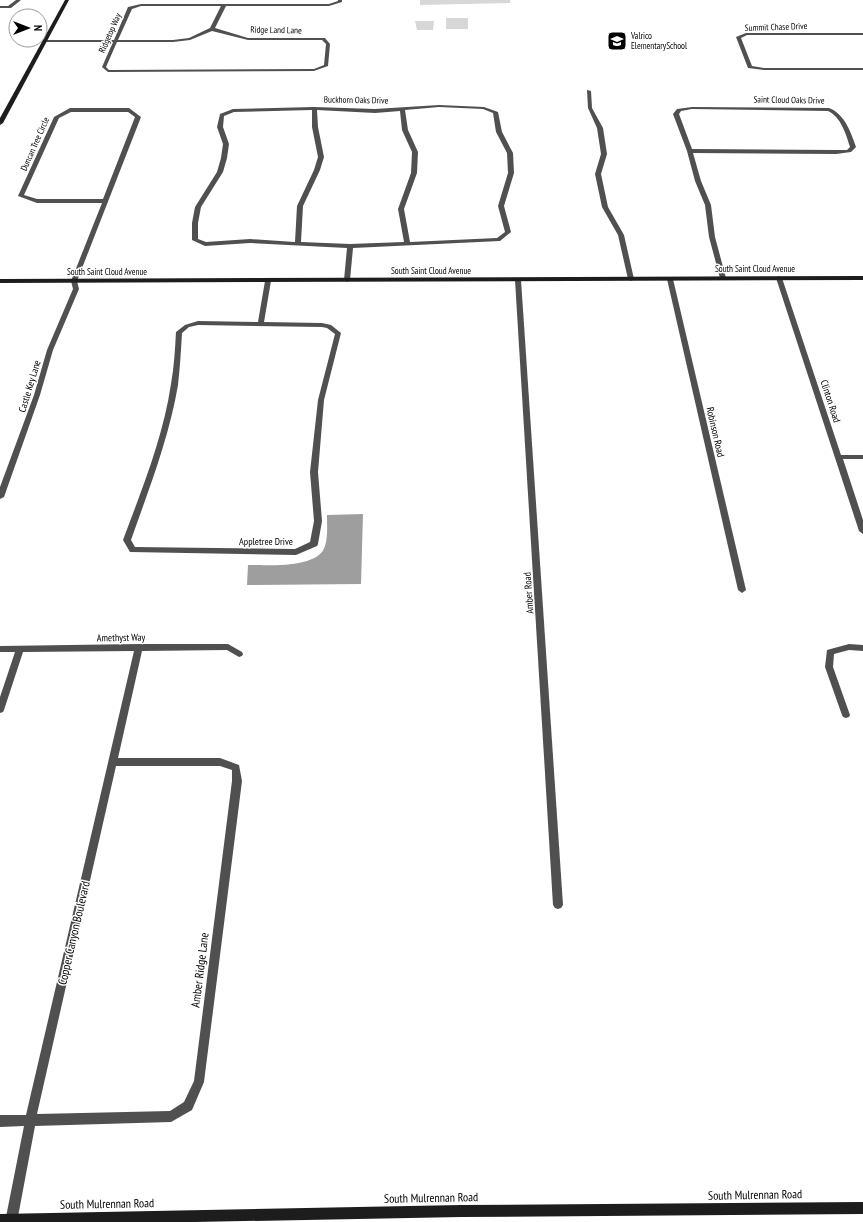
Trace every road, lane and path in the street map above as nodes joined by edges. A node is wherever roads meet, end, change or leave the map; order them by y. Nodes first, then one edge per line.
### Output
1 (19, 0) edge
2 (67, 0) edge
3 (340, 0) edge
4 (274, 2) edge
5 (224, 5) junction
6 (0, 7) edge
7 (212, 29) junction
8 (863, 34) edge
9 (48, 37) edge
10 (48, 41) edge
11 (116, 42) junction
12 (42, 48) edge
13 (863, 69) edge
14 (265, 70) joint
15 (589, 91) dead end
16 (314, 108) junction
17 (402, 109) junction
18 (0, 123) edge
19 (690, 151) junction
20 (105, 201) junction
21 (298, 243) junction
22 (407, 244) junction
23 (350, 246) junction
24 (723, 278) junction
25 (780, 278) junction
26 (863, 278) edge
27 (631, 279) junction
28 (670, 279) junction
29 (347, 280) junction
30 (518, 280) junction
31 (0, 281) edge
32 (74, 281) junction
33 (268, 281) junction
34 (261, 324) junction
35 (839, 457) junction
36 (863, 457) edge
37 (0, 497) edge
38 (863, 531) edge
39 (742, 590) dead end
40 (139, 647) junction
41 (20, 648) junction
42 (863, 648) edge
43 (0, 649) edge
44 (239, 654) dead end
45 (0, 710) edge
46 (846, 715) dead end
47 (114, 762) junction
48 (558, 905) dead end
49 (0, 1121) edge
50 (30, 1121) junction
51 (863, 1208) edge
52 (8, 1221) edge

1 - 6 street
2 - 9 street
3 - 4 street, Ridgetop Way
4 - 5 street, Ridgetop Way
5 - 7 street
5 - 11 street, Ridgetop Way
7 - 11 street
7 - 14 street, Ridge Land Lane
8 - 13 street, Summit Chase Drive
10 - 11 street
11 - 14 street, Ridgetop Way
12 - 18 street
15 - 27 street
16 - 17 street, Buckhorn Oaks Drive
16 - 21 street
16 - 21 street, Buckhorn Oaks Drive
17 - 22 street
17 - 22 street, Buckhorn Oaks Drive
19 - 19 street, Saint Cloud Oaks Drive
19 - 24 street, Saint Cloud Oaks Drive
20 - 20 street, Duncan Tree Circle
20 - 32 street, Duncan Tree Circle
21 - 23 street, Buckhorn Oaks Drive
22 - 23 street, Buckhorn Oaks Drive
23 - 29 street
24 - 25 street, South Saint Cloud Avenue
24 - 28 street, South Saint Cloud Avenue
25 - 26 street, South Saint Cloud Avenue
25 - 35 street, Clinton Road
27 - 28 street, South Saint Cloud Avenue
27 - 30 street, South Saint Cloud Avenue
28 - 39 street, Robinson Road
29 - 30 street, South Saint Cloud Avenue
29 - 33 street, South Saint Cloud Avenue
30 - 48 street, Amber Road
31 - 32 street, South Saint Cloud Avenue
32 - 33 street, South Saint Cloud Avenue
32 - 37 street, Castle Key Lane
33 - 34 street
34 - 34 street, Appletree Drive
35 - 36 street
35 - 38 street, Clinton Road
40 - 41 street, Amethyst Way
40 - 44 street, Amethyst Way
40 - 47 street, Copper Canyon Boulevard
41 - 43 street, Amethyst Way
41 - 45 street
42 - 46 street
47 - 50 street, Copper Canyon Boulevard
47 - 50 street, Amber Ridge Lane
49 - 50 street, Amber Ridge Lane
50 - 52 street, Copper Canyon Boulevard
51 - 52 street, South Mulrennan Road

